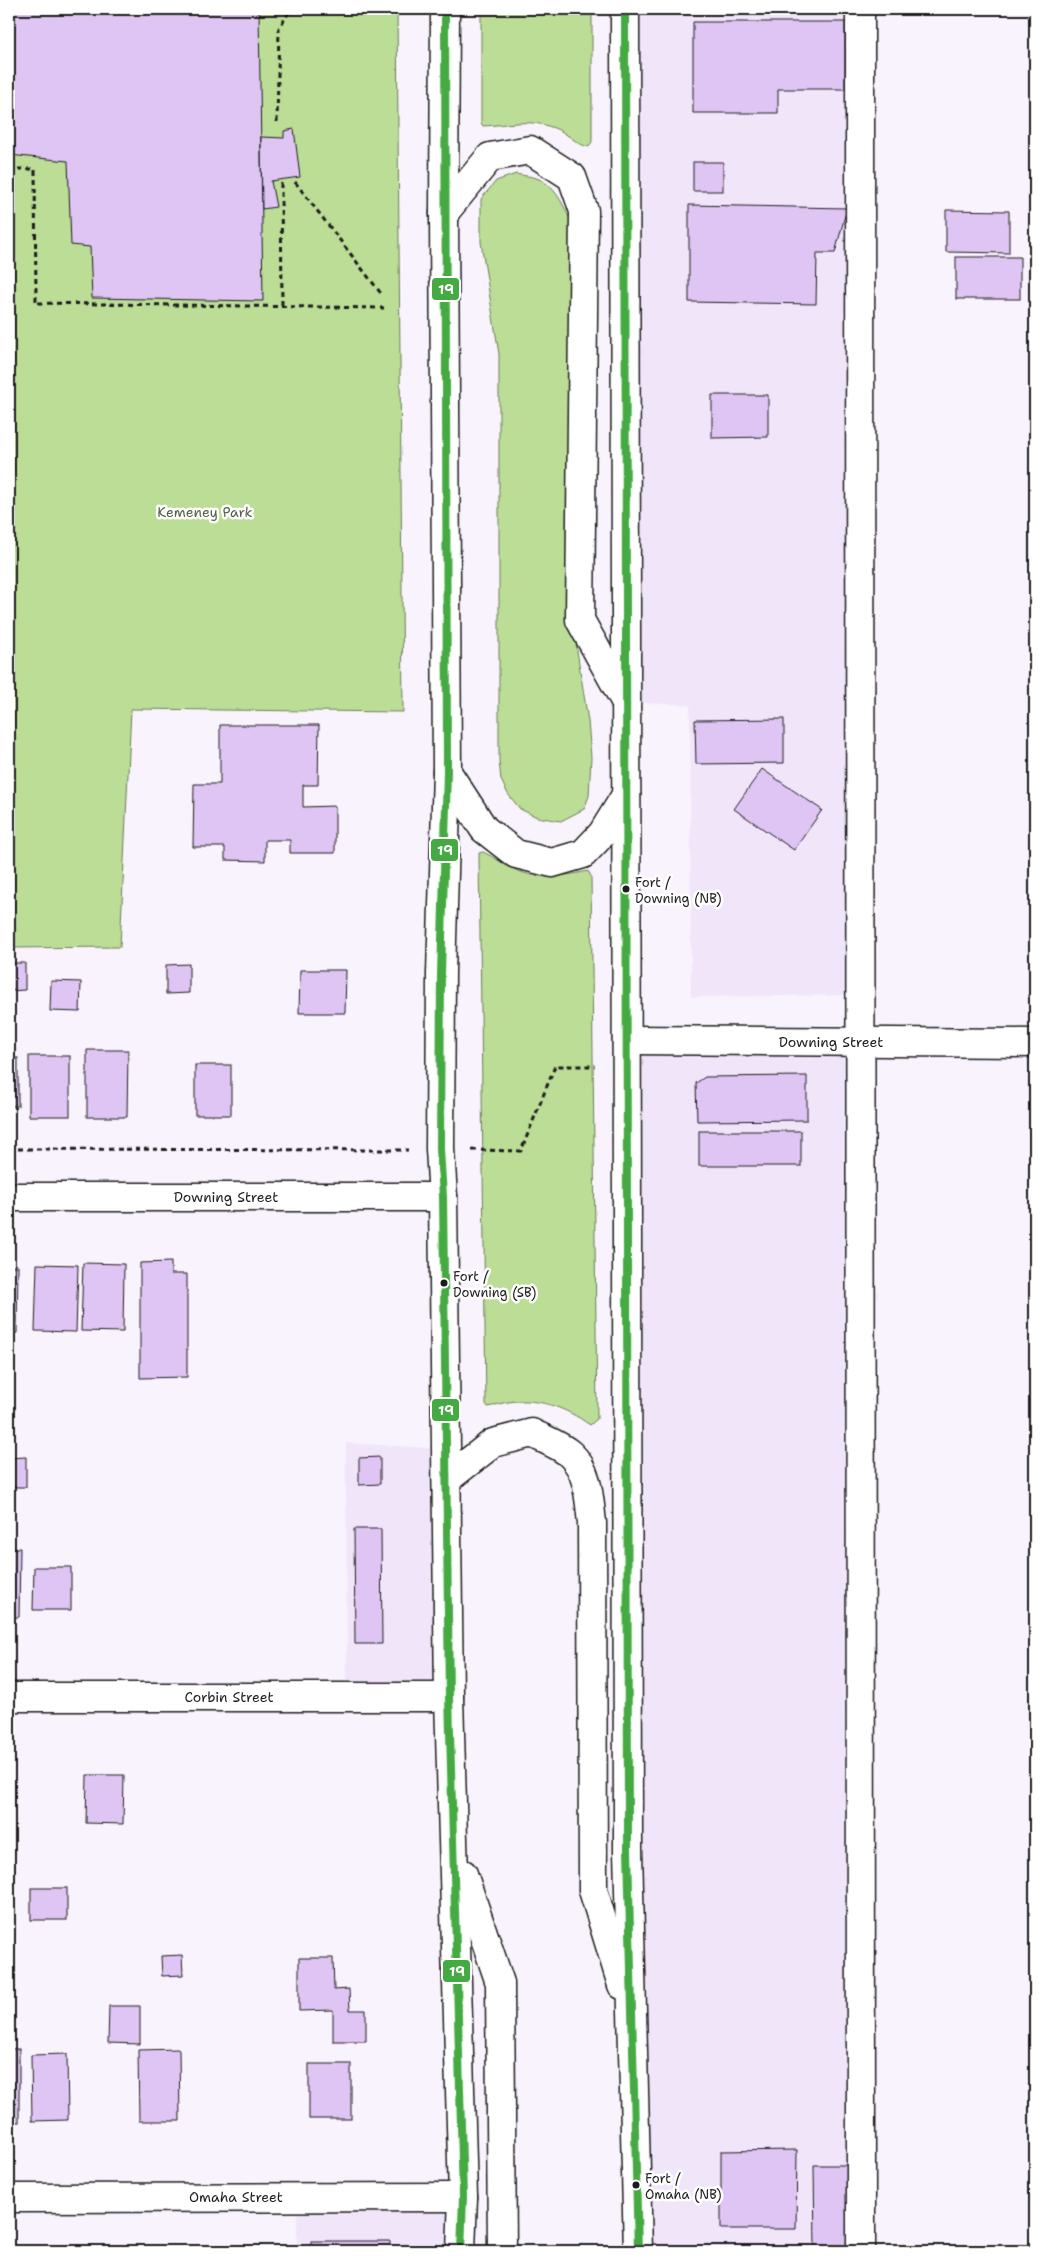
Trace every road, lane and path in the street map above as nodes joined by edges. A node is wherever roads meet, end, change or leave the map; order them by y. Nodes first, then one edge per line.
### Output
1 (291, 9) edge
2 (445, 9) edge
3 (624, 9) edge
4 (860, 9) edge
5 (277, 122) dead end
6 (9, 168) edge
7 (295, 182) dead end
8 (281, 183) dead end
9 (444, 213) junction
10 (382, 296) dead end
11 (282, 307) junction
12 (384, 308) dead end
13 (626, 702) junction
14 (448, 772) junction
15 (626, 795) junction
16 (627, 1040) junction
17 (861, 1042) junction
18 (1035, 1042) edge
19 (589, 1065) dead end
20 (9, 1149) edge
21 (440, 1149) junction
22 (443, 1196) junction
23 (9, 1197) edge
24 (447, 1479) junction
25 (9, 1697) edge
26 (449, 1697) junction
27 (454, 1849) junction
28 (632, 2018) junction
29 (9, 2198) edge
30 (463, 2198) junction
31 (462, 2251) edge
32 (502, 2251) edge
33 (638, 2251) edge
34 (861, 2251) edge

1 - 5 path
2 - 9 main road
3 - 13 main road
4 - 17 main road
6 - 11 path
7 - 10 path
8 - 11 path
9 - 13 main road
9 - 14 main road
11 - 12 path
13 - 15 main road
14 - 15 main road
14 - 21 main road
15 - 16 main road
16 - 17 main road, Downing Street
16 - 28 main road
17 - 18 main road, Downing Street
17 - 34 main road
19 - 21 path
20 - 21 path
21 - 22 main road
22 - 23 main road, Downing Street
22 - 24 main road
24 - 26 main road
24 - 28 main road
25 - 26 main road, Corbin Street
26 - 27 main road
27 - 30 main road
27 - 32 main road
28 - 33 main road
29 - 30 main road, Omaha Street
30 - 31 main road

